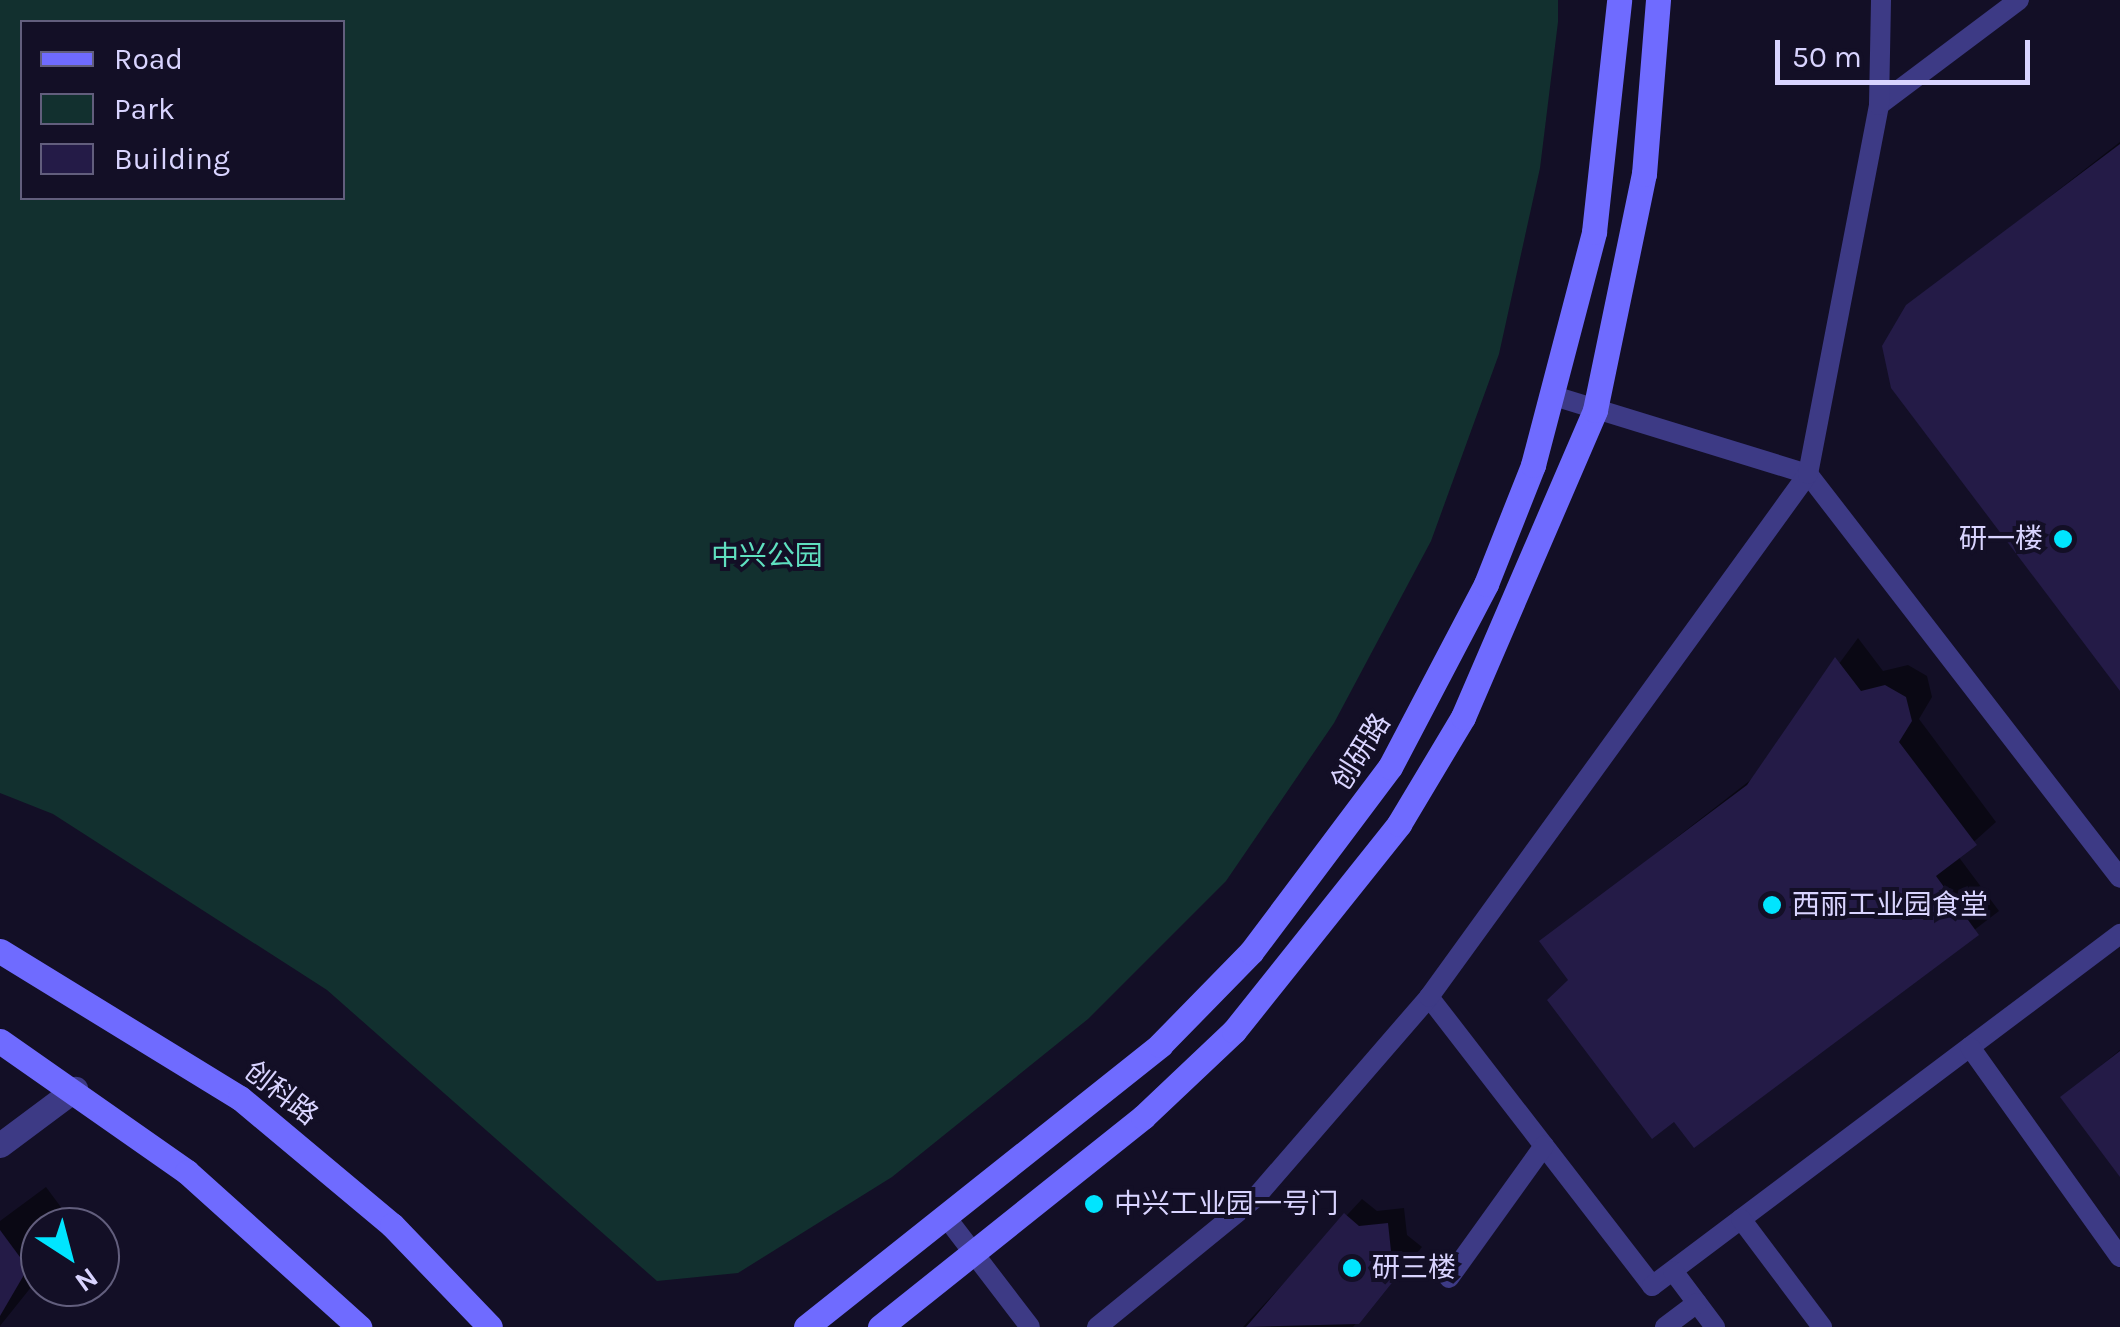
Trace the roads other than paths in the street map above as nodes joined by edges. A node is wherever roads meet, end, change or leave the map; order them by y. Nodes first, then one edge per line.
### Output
1 (1619, 0) edge
2 (1658, 0) edge
3 (1882, 0) edge
4 (2020, 0) edge
5 (1880, 105) junction
6 (1554, 396) junction
7 (1595, 410) junction
8 (1808, 474) junction
9 (2120, 878) edge
10 (2120, 934) edge
11 (0, 951) edge
12 (1428, 997) junction
13 (0, 1041) edge
14 (1970, 1047) junction
15 (75, 1089) junction
16 (0, 1145) edge
17 (1544, 1146) junction
18 (1741, 1219) junction
19 (950, 1221) junction
20 (974, 1254) junction
21 (2120, 1258) edge
22 (1673, 1271) junction
23 (1449, 1278) dead end
24 (1696, 1303) junction
25 (359, 1327) edge
26 (490, 1327) edge
27 (806, 1327) edge
28 (880, 1327) edge
29 (1030, 1327) edge
30 (1097, 1327) edge
31 (1665, 1327) edge
32 (1715, 1327) edge
33 (1822, 1327) edge

1 - 6 main road, 创研路
2 - 7 main road
3 - 5 lane
4 - 5 lane
5 - 8 lane
6 - 7 lane
6 - 19 main road, 创研路
7 - 8 lane
7 - 20 main road
8 - 9 lane
8 - 12 lane
10 - 14 lane
11 - 26 main road, 创科路
12 - 17 lane
12 - 30 lane
13 - 15 main road
14 - 18 lane
14 - 21 lane
15 - 16 street
15 - 25 main road
17 - 22 lane
17 - 23 lane
18 - 22 lane
18 - 33 lane
19 - 20 lane
19 - 27 main road, 创研路
20 - 28 main road
20 - 29 lane
22 - 24 lane
24 - 31 lane
24 - 32 lane

